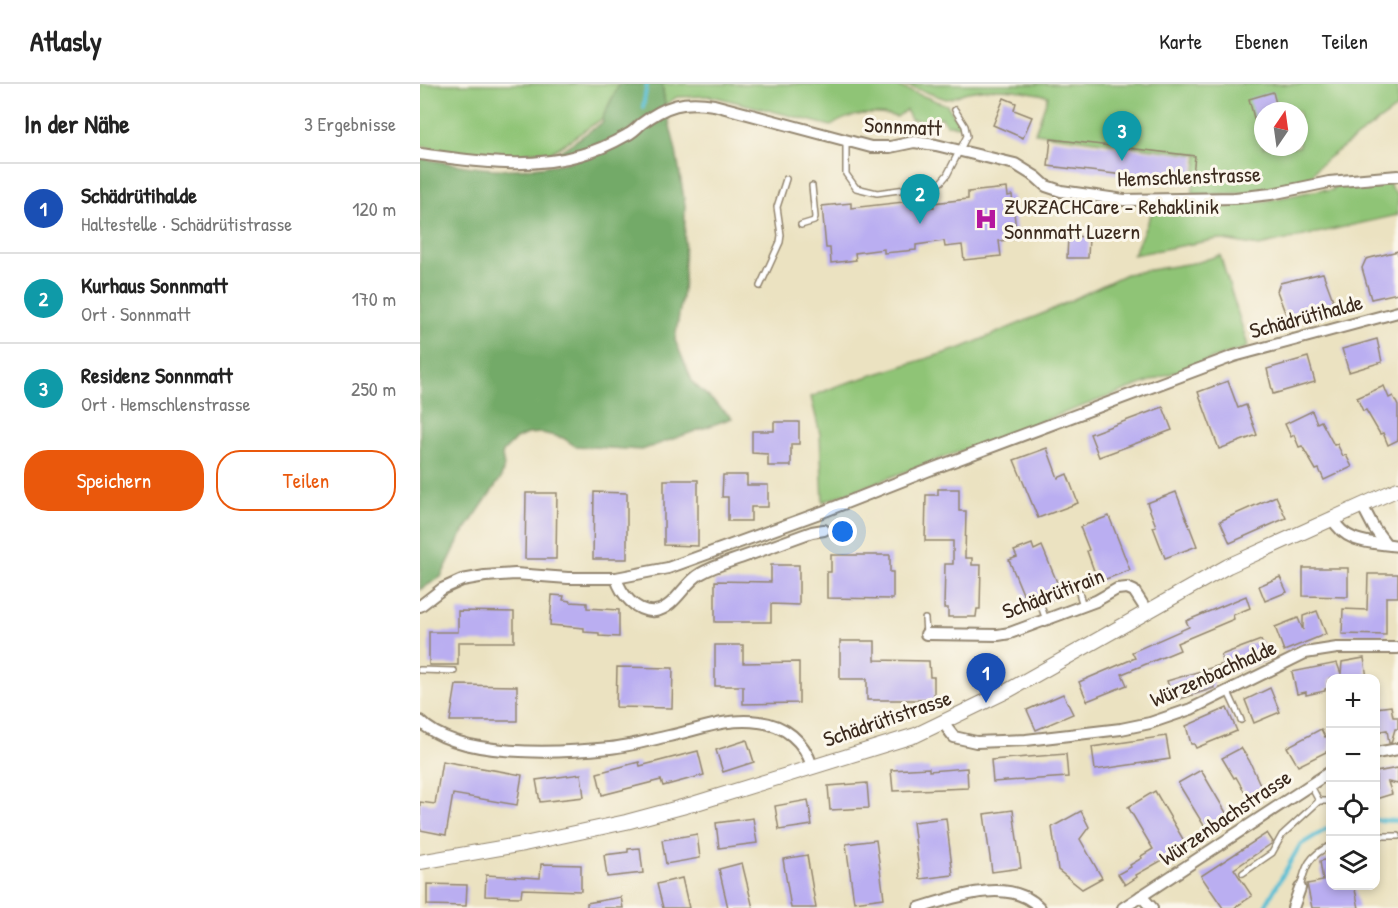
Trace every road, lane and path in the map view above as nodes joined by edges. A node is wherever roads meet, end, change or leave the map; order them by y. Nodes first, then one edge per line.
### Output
1 (955, 110) dead end
2 (846, 141) junction
3 (959, 150) junction
4 (420, 154) edge
5 (1398, 176) edge
6 (786, 179) dead end
7 (812, 186) dead end
8 (1088, 196) joint
9 (801, 225) dead end
10 (760, 286) dead end
11 (1398, 312) edge
12 (1398, 489) edge
13 (1362, 505) junction
14 (1332, 519) junction
15 (824, 530) dead end
16 (1386, 544) junction
17 (1398, 546) edge
18 (616, 578) junction
19 (1077, 586) dead end
20 (420, 606) edge
21 (1041, 606) dead end
22 (1083, 606) junction
23 (1147, 611) junction
24 (925, 619) dead end
25 (1046, 620) junction
26 (926, 634) joint
27 (1398, 648) edge
28 (420, 670) edge
29 (454, 670) dead end
30 (1228, 692) junction
31 (1241, 720) dead end
32 (420, 721) edge
33 (944, 723) junction
34 (1398, 749) edge
35 (1380, 752) edge
36 (812, 766) junction
37 (1326, 774) edge
38 (1310, 784) junction
39 (1319, 801) junction
40 (1326, 801) edge
41 (1380, 836) edge
42 (1398, 836) edge
43 (1326, 848) edge
44 (420, 862) edge
45 (1243, 873) dead end
46 (1300, 888) joint
47 (1142, 896) junction
48 (924, 907) edge
49 (1040, 908) edge
50 (1123, 908) edge
51 (1152, 908) edge
52 (1293, 908) edge

1 - 3 lane
2 - 3 street, Sonnmatt
2 - 3 lane
2 - 4 street, Sonnmatt
3 - 8 street, Sonnmatt
5 - 8 street, Hemschlenstrasse
6 - 10 lane
7 - 9 lane
11 - 18 street, Schädrütihalde
12 - 13 main road, Schädrütistrasse
13 - 14 main road, Schädrütistrasse
13 - 16 street
14 - 16 street
14 - 23 main road, Schädrütistrasse
15 - 18 street
16 - 17 street
18 - 20 street, Schädrütihalde
19 - 22 lane
21 - 25 lane
22 - 23 street, Schädrütirain
22 - 25 street, Schädrütirain
23 - 33 main road, Schädrütistrasse
24 - 26 lane
25 - 26 street, Schädrütirain
27 - 30 street, Würzenbachhalde
28 - 29 lane
30 - 31 lane
30 - 33 street, Würzenbachhalde
32 - 36 street
33 - 36 main road, Schädrütistrasse
34 - 35 street
36 - 44 main road, Schädrütistrasse
37 - 38 street, Würzenbachstrasse
38 - 39 lane
38 - 47 street, Würzenbachstrasse
39 - 40 lane
39 - 45 lane
41 - 42 lane
43 - 46 lane
46 - 52 street
47 - 50 street, Würzenbachstrasse
47 - 51 street
48 - 49 street

